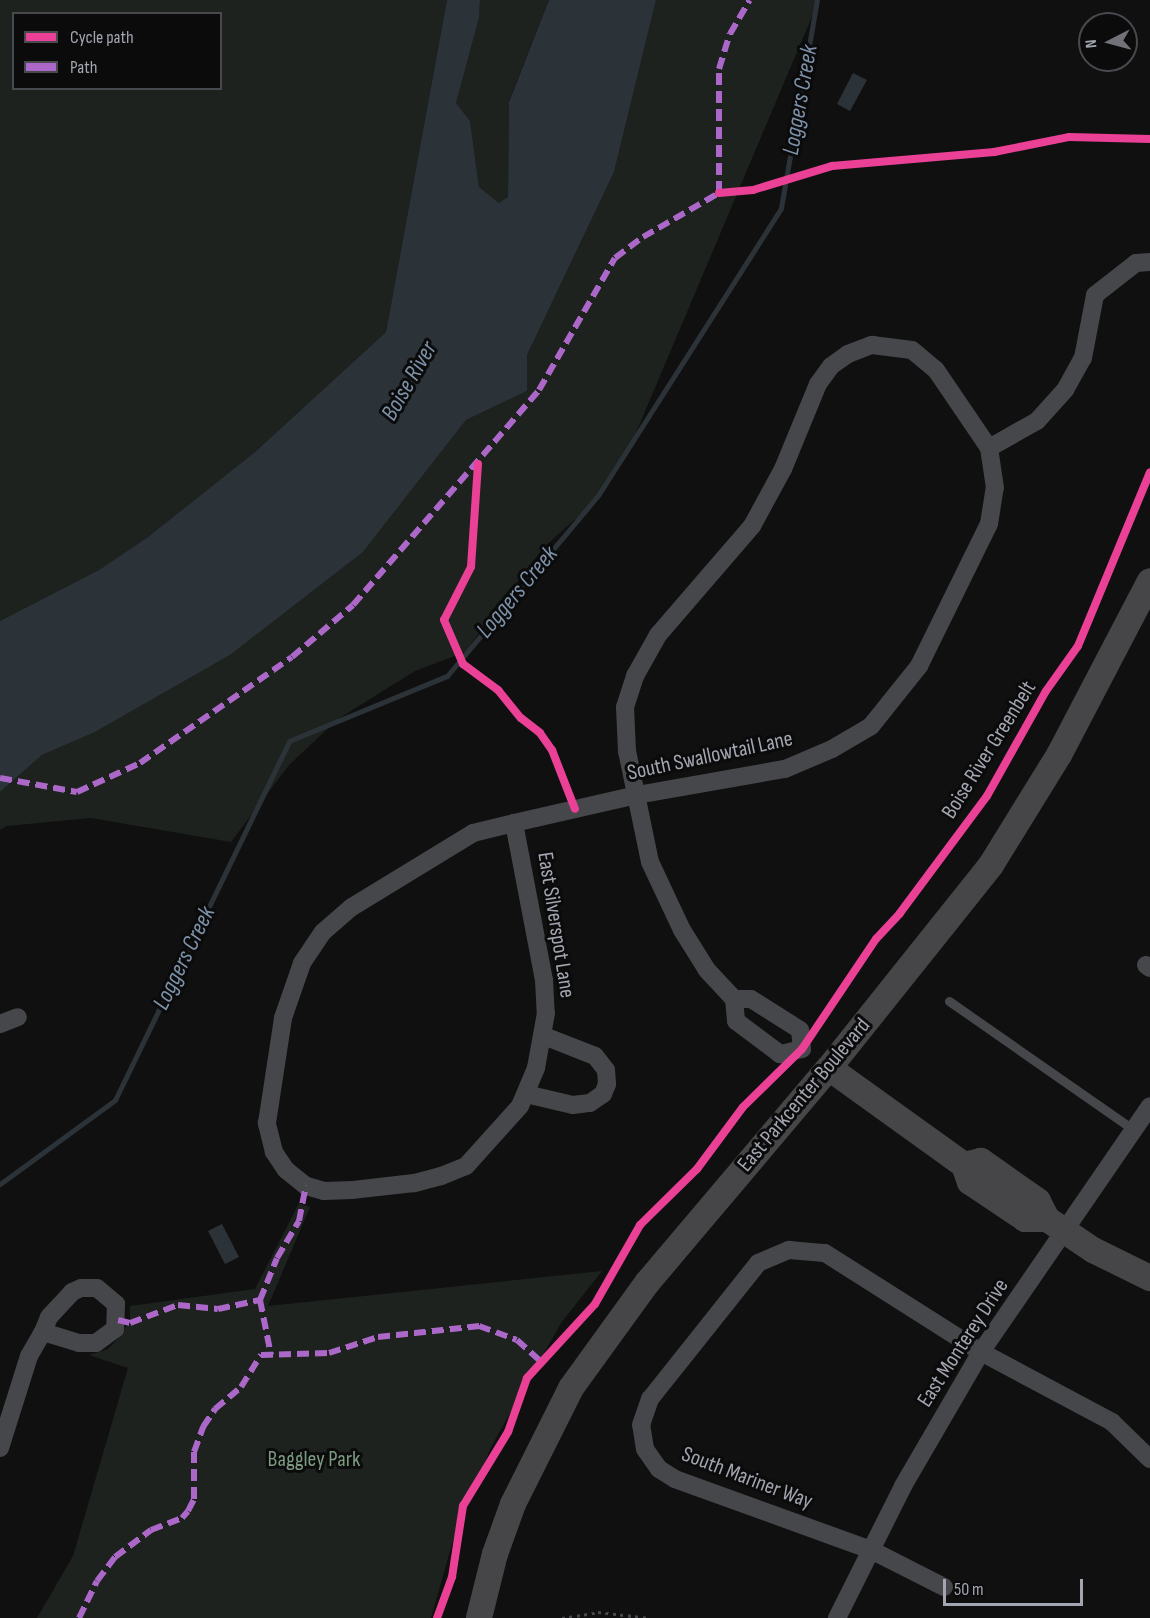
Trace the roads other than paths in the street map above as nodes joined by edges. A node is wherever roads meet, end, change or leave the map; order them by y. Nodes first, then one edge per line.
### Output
1 (1150, 262) edge
2 (989, 448) junction
3 (1150, 581) edge
4 (637, 795) junction
5 (514, 822) junction
6 (734, 999) junction
7 (949, 1001) dead end
8 (18, 1017) dead end
9 (0, 1024) edge
10 (544, 1036) junction
11 (802, 1049) junction
12 (829, 1068) junction
13 (526, 1094) junction
14 (1150, 1106) edge
15 (1134, 1130) junction
16 (306, 1186) joint
17 (1056, 1226) junction
18 (1150, 1278) edge
19 (43, 1332) dead end
20 (981, 1352) junction
21 (0, 1448) edge
22 (1150, 1459) edge
23 (871, 1550) junction
24 (944, 1587) dead end
25 (479, 1618) edge
26 (837, 1618) edge

1 - 2 street
2 - 4 street, South Swallowtail Lane
2 - 4 street
3 - 12 main road, East Parkcenter Boulevard
4 - 5 street, South Swallowtail Lane
4 - 6 street
5 - 10 street, East Silverspot Lane
5 - 16 street, South Swallowtail Lane
6 - 11 street
6 - 11 street
7 - 15 lane
8 - 9 street
10 - 13 street, East Silverspot Lane
10 - 13 street
11 - 12 street
12 - 17 main road
12 - 25 main road, East Parkcenter Boulevard
13 - 16 street, East Silverspot Lane
14 - 15 street, East Monterey Drive
15 - 17 street, East Monterey Drive
17 - 18 main road
17 - 20 street, East Monterey Drive
19 - 21 street
20 - 22 street
20 - 23 street, East Monterey Drive
20 - 23 street, South Mariner Way
23 - 24 street, South Mariner Way
23 - 26 street, East Monterey Drive

